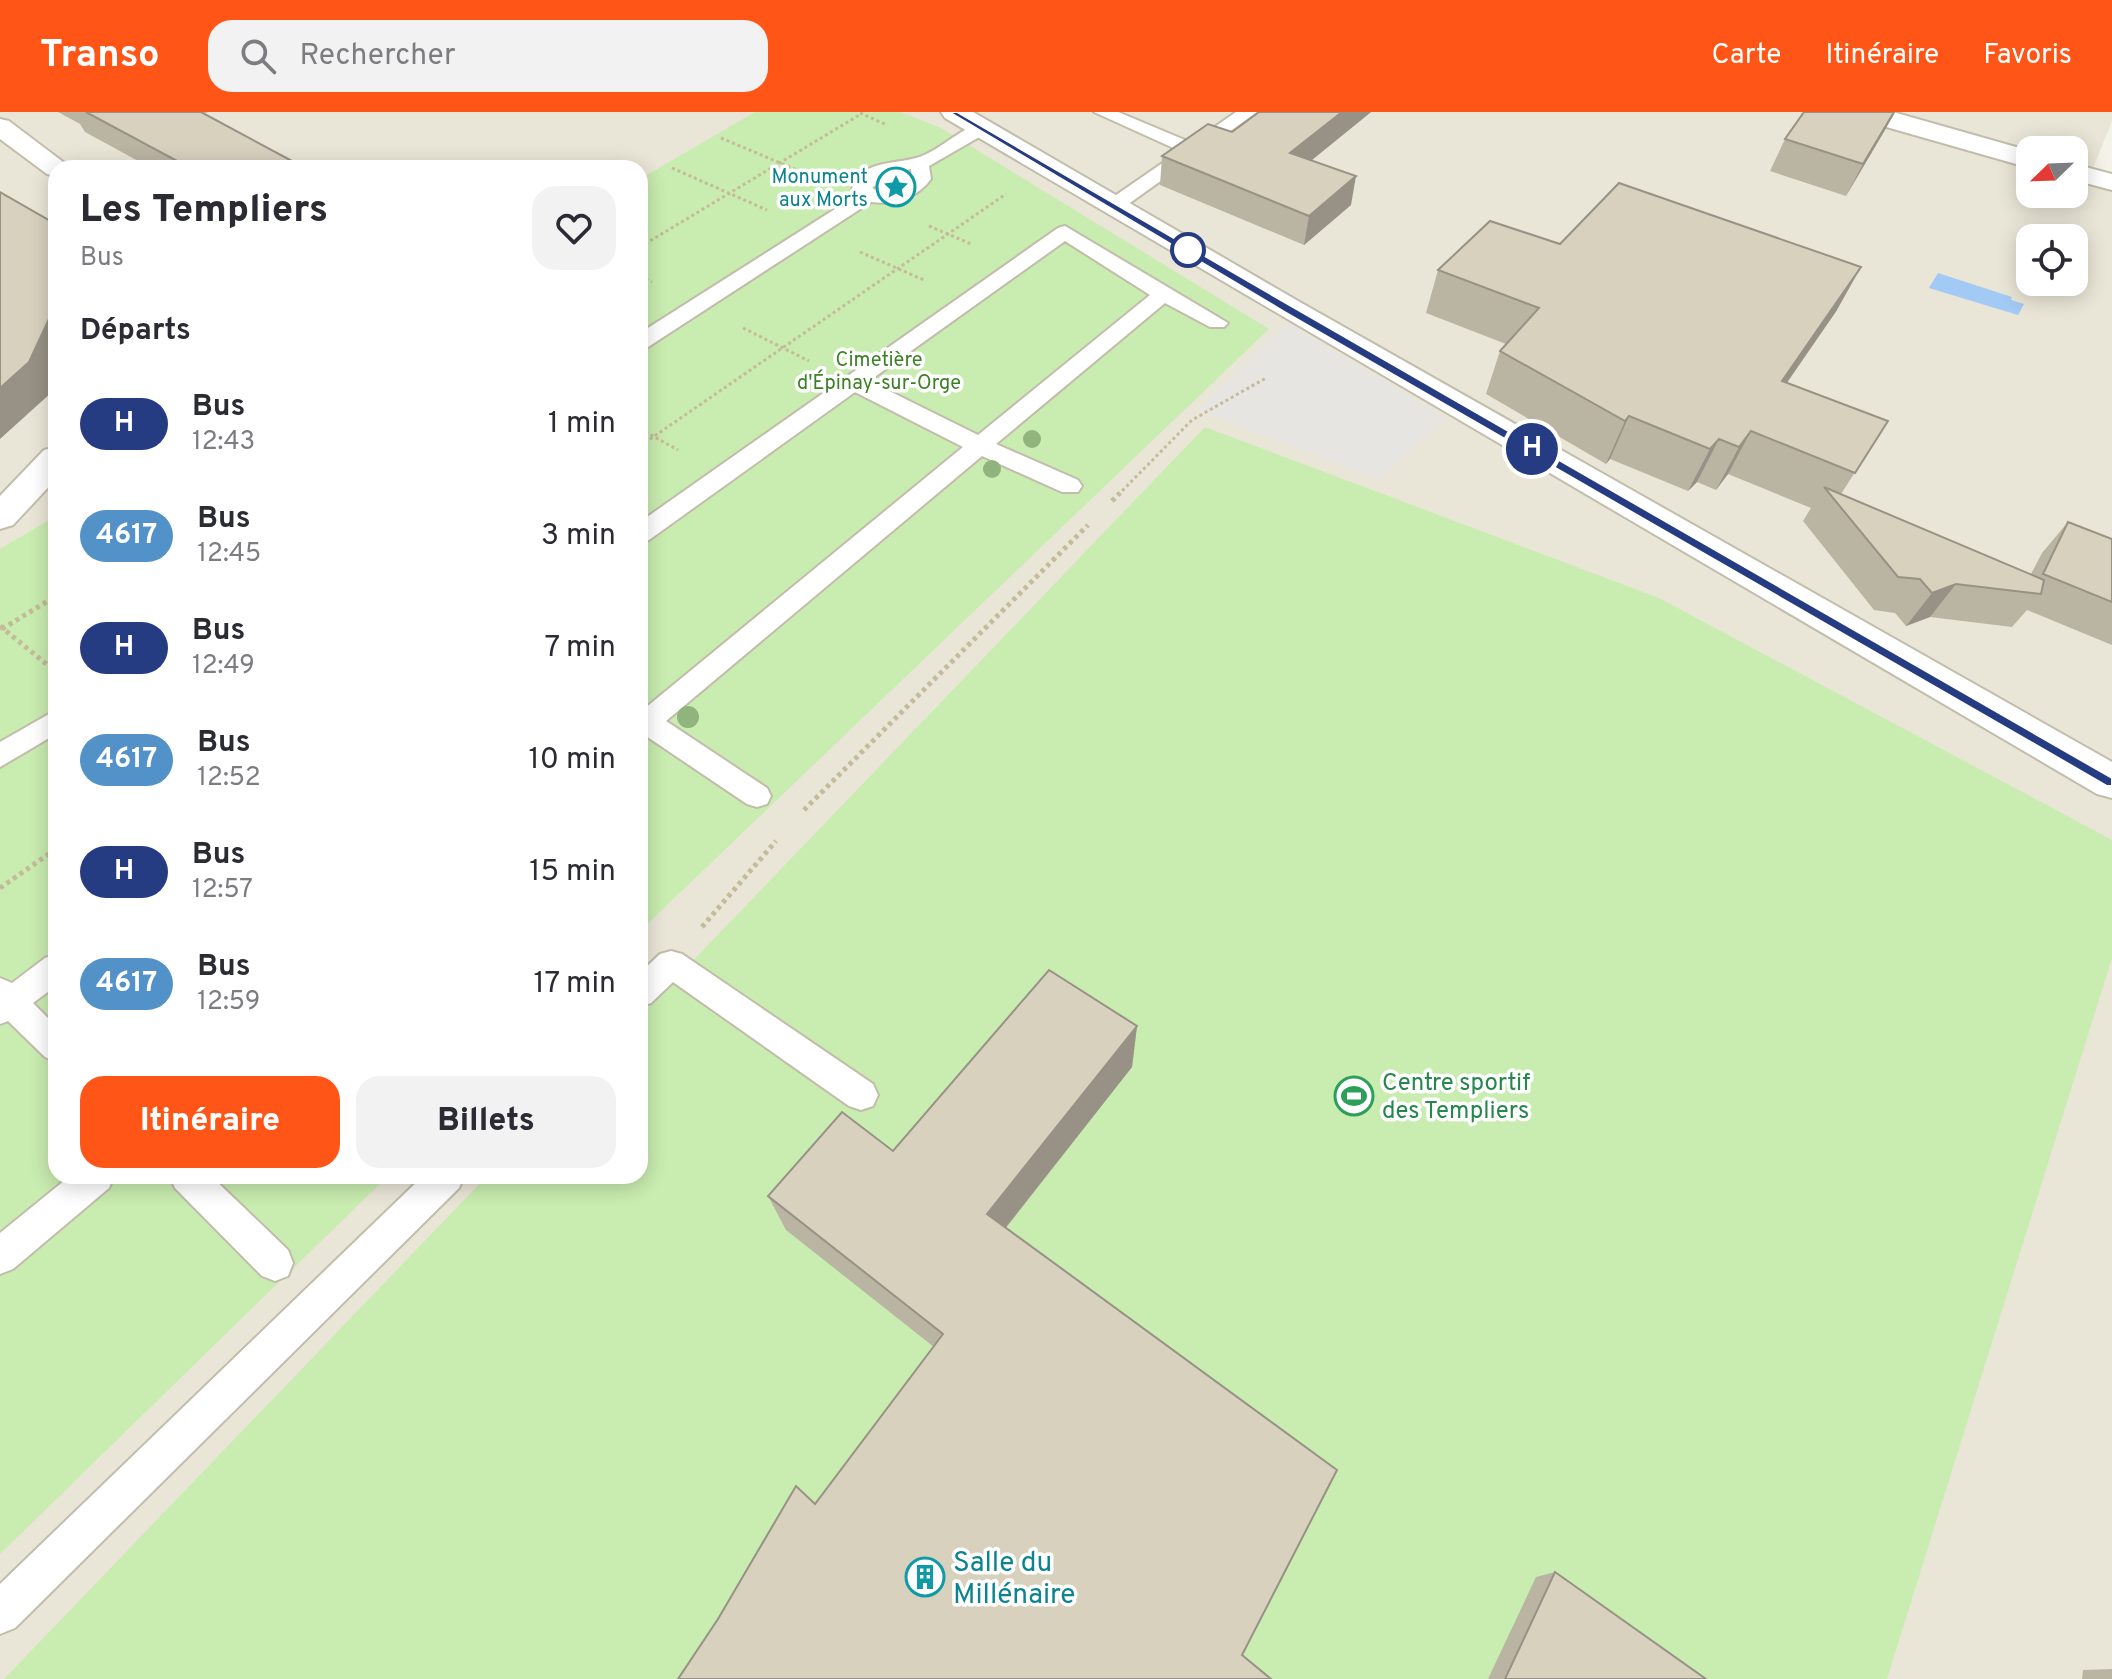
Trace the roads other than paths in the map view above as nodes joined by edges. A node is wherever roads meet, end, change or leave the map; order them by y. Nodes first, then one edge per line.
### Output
1 (1103, 112) edge
2 (1248, 112) edge
3 (1864, 112) edge
4 (968, 120) edge
5 (0, 127) edge
6 (1194, 150) junction
7 (2016, 156) edge
8 (48, 162) edge
9 (919, 164) junction
10 (868, 196) junction
11 (1113, 206) junction
12 (1163, 294) junction
13 (1217, 323) dead end
14 (648, 337) edge
15 (853, 382) junction
16 (980, 446) junction
17 (48, 466) edge
18 (1070, 486) dead end
19 (0, 517) edge
20 (648, 528) edge
21 (648, 717) edge
22 (48, 725) edge
23 (648, 726) edge
24 (0, 756) edge
25 (2112, 782) edge
26 (757, 796) dead end
27 (48, 973) edge
28 (648, 986) edge
29 (3, 1001) edge
30 (48, 1040) edge
31 (861, 1095) dead end
32 (87, 1184) edge
33 (195, 1184) edge
34 (439, 1184) edge
35 (0, 1256) edge
36 (275, 1263) dead end
37 (0, 1613) edge

1 - 6 lane
2 - 6 lane
3 - 7 street
4 - 9 lane
4 - 11 street
5 - 8 street
6 - 11 lane
9 - 10 lane
9 - 10 lane
10 - 14 lane
11 - 25 street
12 - 13 lane
12 - 15 lane
12 - 16 lane
15 - 16 lane
15 - 20 lane
16 - 18 lane
16 - 21 lane
17 - 19 street
22 - 24 lane
23 - 26 lane
27 - 29 lane
28 - 31 lane
29 - 30 lane
32 - 35 lane
33 - 36 lane
34 - 37 lane

